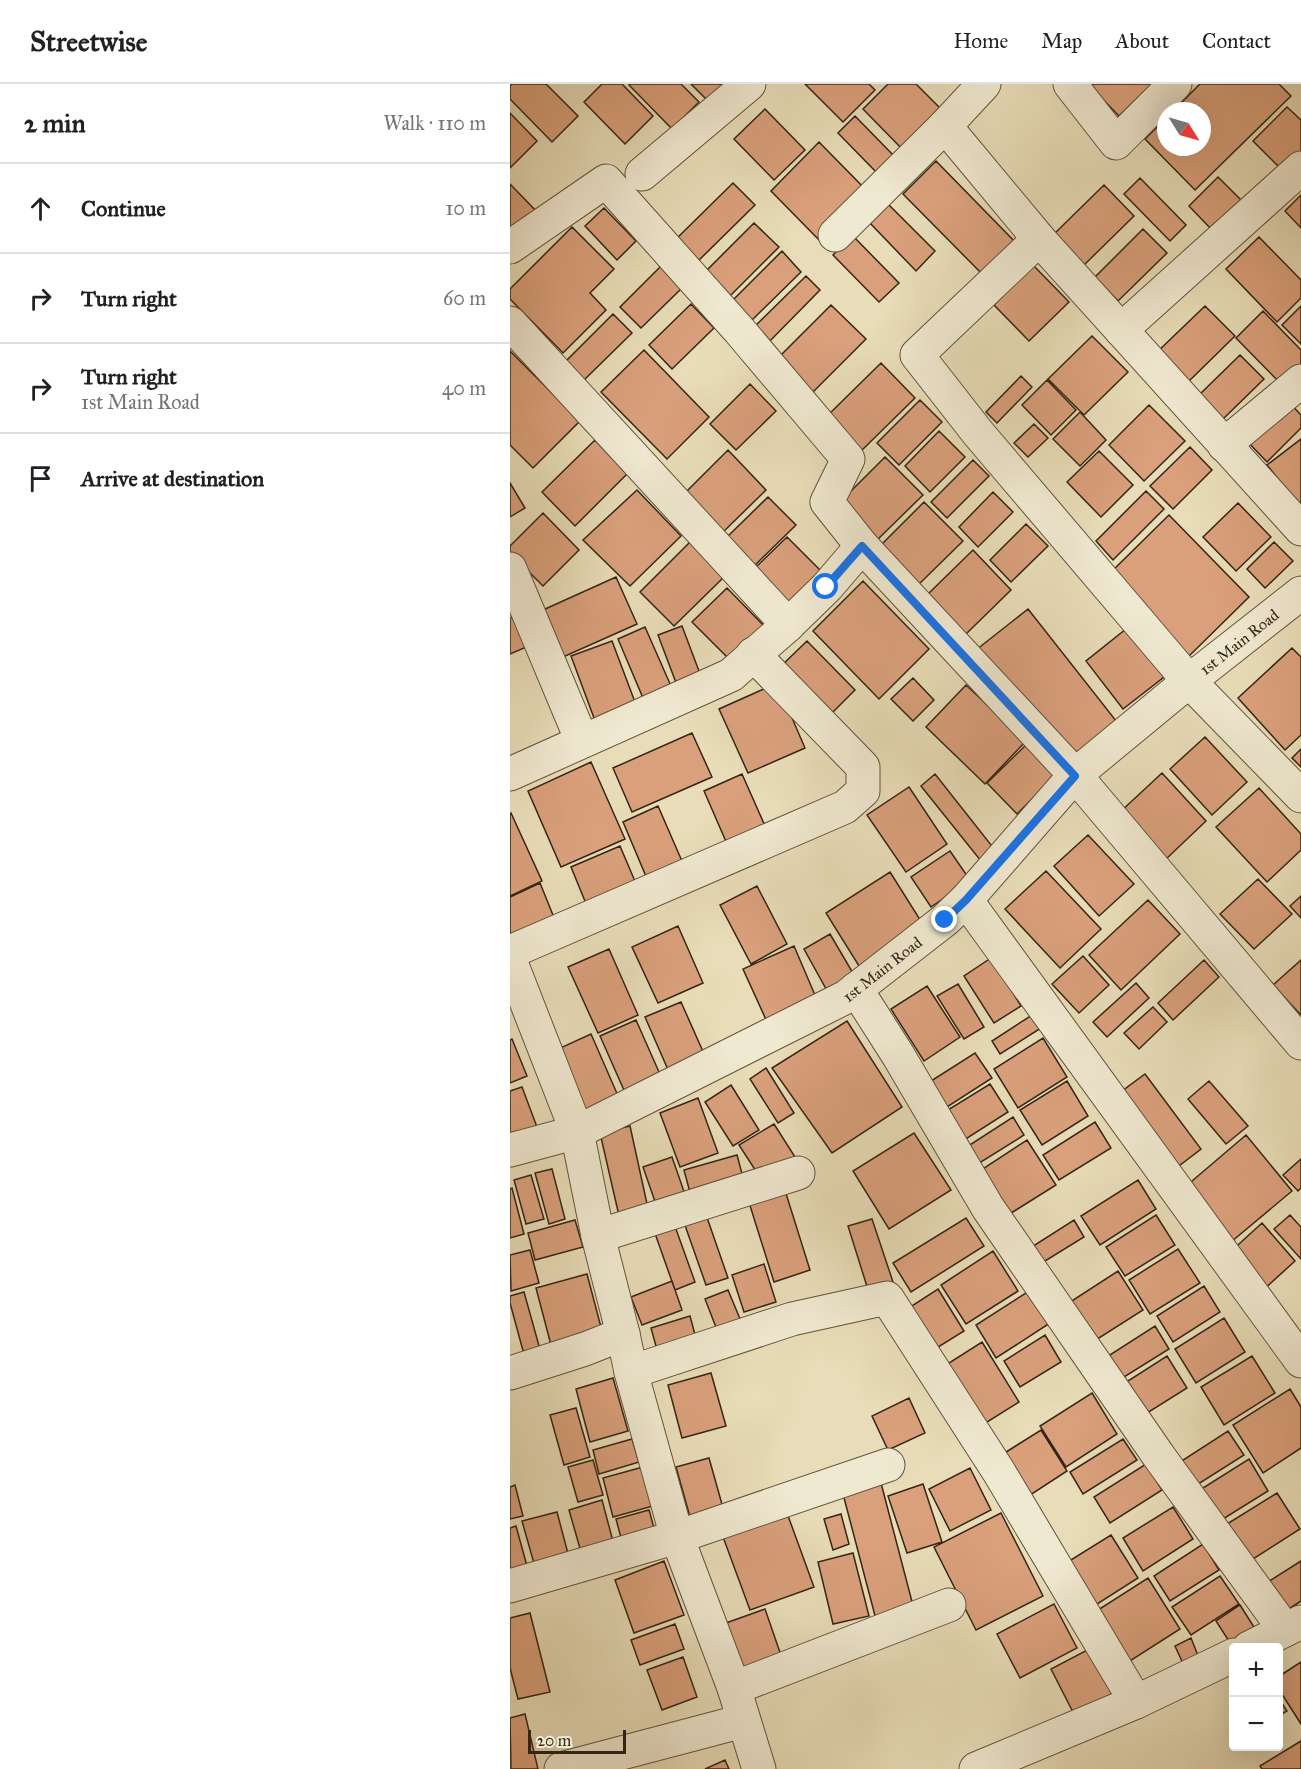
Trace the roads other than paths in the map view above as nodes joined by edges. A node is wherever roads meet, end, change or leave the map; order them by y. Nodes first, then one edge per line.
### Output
1 (749, 84) edge
2 (984, 84) edge
3 (1070, 84) edge
4 (1175, 84) edge
5 (945, 126) junction
6 (1301, 168) edge
7 (642, 174) dead end
8 (835, 235) dead end
9 (1040, 239) junction
10 (510, 248) edge
11 (510, 323) edge
12 (1121, 330) junction
13 (1301, 381) edge
14 (1224, 445) junction
15 (1301, 529) edge
16 (862, 546) junction
17 (510, 569) edge
18 (1301, 593) edge
19 (788, 625) junction
20 (753, 654) junction
21 (1189, 681) junction
22 (582, 741) junction
23 (510, 774) edge
24 (1075, 776) junction
25 (1301, 796) edge
26 (966, 900) junction
27 (510, 952) edge
28 (510, 960) edge
29 (856, 989) junction
30 (1301, 1043) edge
31 (577, 1132) junction
32 (510, 1150) edge
33 (798, 1173) dead end
34 (598, 1236) junction
35 (623, 1334) junction
36 (1296, 1342) edge
37 (631, 1372) junction
38 (510, 1373) edge
39 (888, 1466) dead end
40 (677, 1537) junction
41 (510, 1586) edge
42 (949, 1605) dead end
43 (1293, 1626) edge
44 (1258, 1643) edge
45 (1229, 1657) edge
46 (734, 1688) junction
47 (1136, 1702) junction
48 (743, 1721) junction
49 (604, 1764) edge
50 (561, 1769) edge
51 (759, 1769) edge
52 (976, 1769) edge

1 - 7 street
2 - 5 street
3 - 4 street
5 - 8 street
5 - 9 street
6 - 12 street
9 - 12 street
9 - 21 street
10 - 16 street
11 - 19 street
12 - 14 street
13 - 14 street
14 - 15 street
16 - 19 street
16 - 24 street
17 - 22 street
18 - 21 street, 1st Main Road
19 - 20 street
20 - 22 street
20 - 27 street
21 - 24 street, 1st Main Road
21 - 25 street
22 - 23 street
24 - 26 street, 1st Main Road
24 - 30 street
26 - 29 street, 1st Main Road
26 - 36 street
28 - 31 street
29 - 31 street, 1st Main Road
29 - 43 street
31 - 32 street, 1st Main Road
31 - 34 street
33 - 34 street
34 - 35 street
35 - 37 street
35 - 38 street
37 - 40 street
37 - 47 street
39 - 40 street
40 - 41 street
40 - 46 street
42 - 46 street
43 - 44 street
45 - 47 street
46 - 48 street
47 - 52 street
48 - 49 street
48 - 51 street
49 - 50 street

